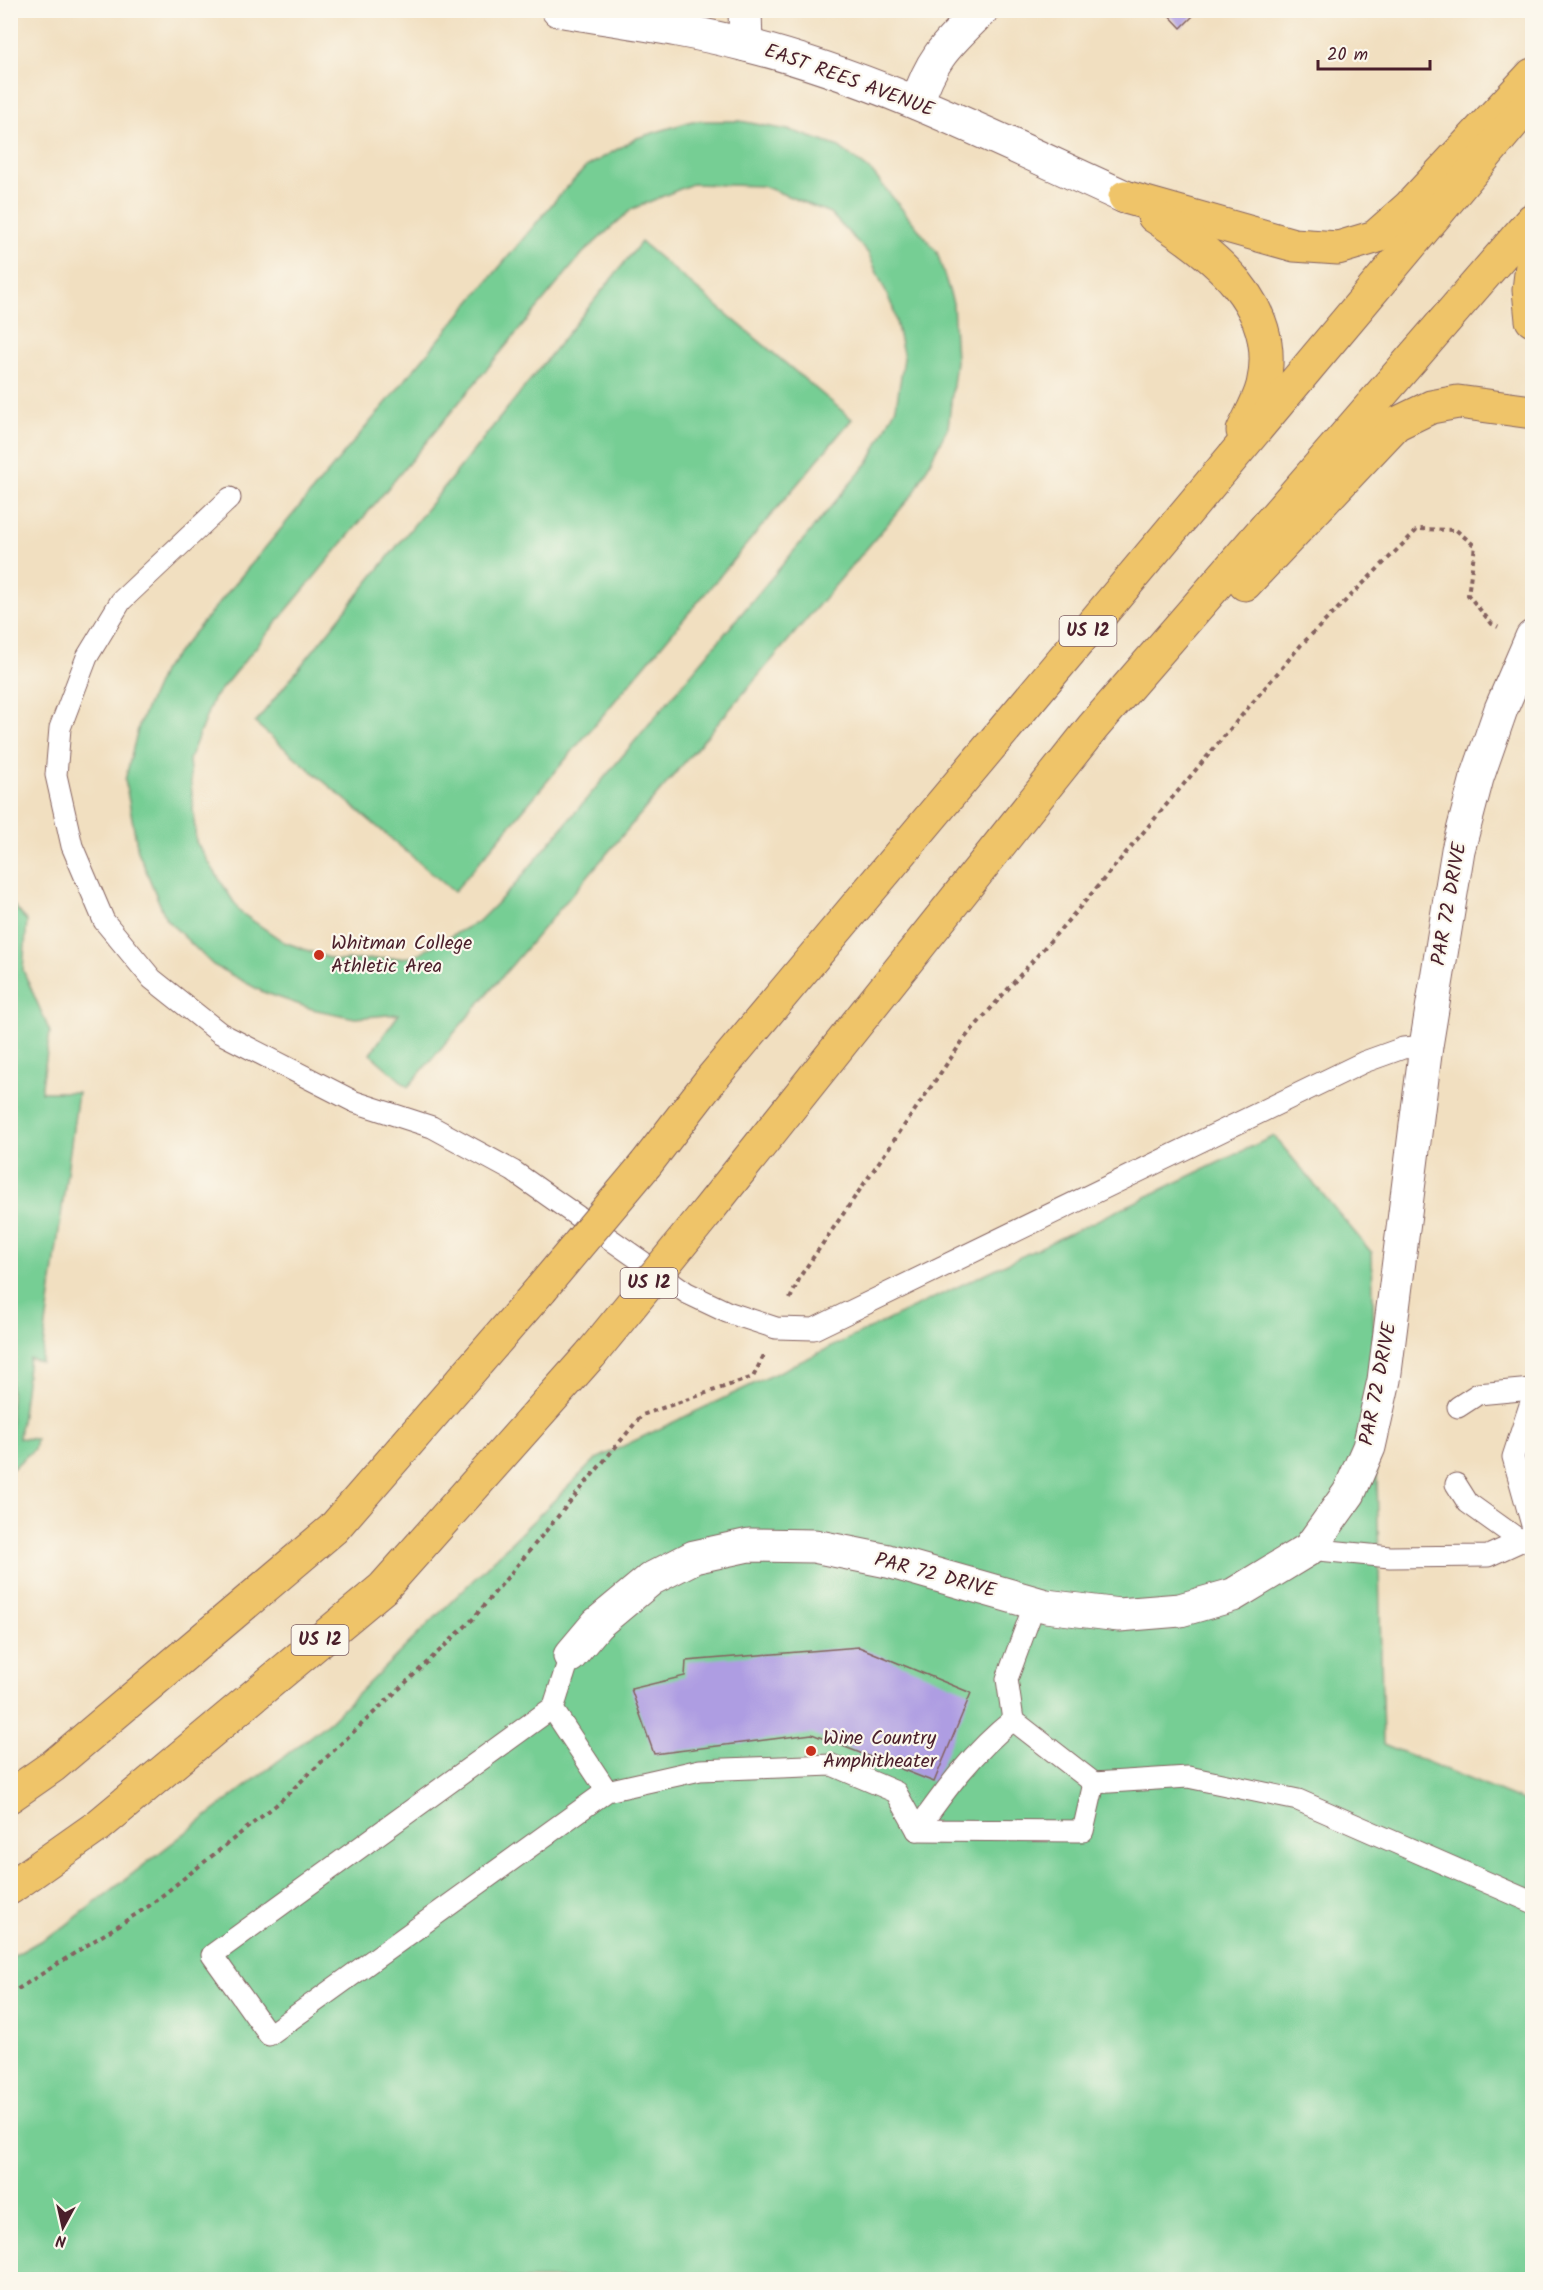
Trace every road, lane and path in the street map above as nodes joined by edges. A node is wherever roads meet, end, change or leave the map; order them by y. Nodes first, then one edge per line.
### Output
1 (558, 10) edge
2 (745, 10) edge
3 (982, 10) edge
4 (746, 45) junction
5 (1533, 75) edge
6 (1533, 100) edge
7 (917, 103) junction
8 (1125, 196) junction
9 (1533, 220) edge
10 (1533, 265) edge
11 (1533, 320) edge
12 (1533, 412) edge
13 (1225, 469) junction
14 (230, 498) dead end
15 (1531, 640) edge
16 (1093, 727) junction
17 (1426, 1046) junction
18 (776, 1329) junction
19 (1533, 1389) edge
20 (1533, 1399) edge
21 (1458, 1407) dead end
22 (1456, 1484) dead end
23 (1529, 1533) edge
24 (1309, 1549) junction
25 (1035, 1603) junction
26 (570, 1656) joint
27 (553, 1709) junction
28 (1013, 1720) junction
29 (1094, 1783) junction
30 (607, 1791) junction
31 (10, 1796) edge
32 (917, 1830) junction
33 (10, 1888) edge
34 (1533, 1902) edge
35 (10, 1994) edge

1 - 4 street, EAST REES AVENUE
2 - 4 street
3 - 7 street
4 - 7 street, EAST REES AVENUE
5 - 8 highway
6 - 13 highway, US 12
7 - 8 street, EAST REES AVENUE
8 - 13 highway
9 - 16 highway, US 12
10 - 11 highway
12 - 16 highway
13 - 31 highway, US 12, bridge
14 - 18 lane
15 - 17 street, PAR 72 DRIVE
15 - 18 path
16 - 33 highway, US 12, bridge
17 - 18 lane
17 - 24 street, PAR 72 DRIVE
18 - 35 path
19 - 21 lane
20 - 23 lane
22 - 23 lane
23 - 24 lane
24 - 25 street, PAR 72 DRIVE
25 - 26 street, PAR 72 DRIVE
25 - 28 lane
26 - 27 lane
27 - 30 lane
27 - 30 lane
28 - 29 lane
28 - 32 lane
29 - 32 lane
29 - 34 lane
30 - 32 lane

